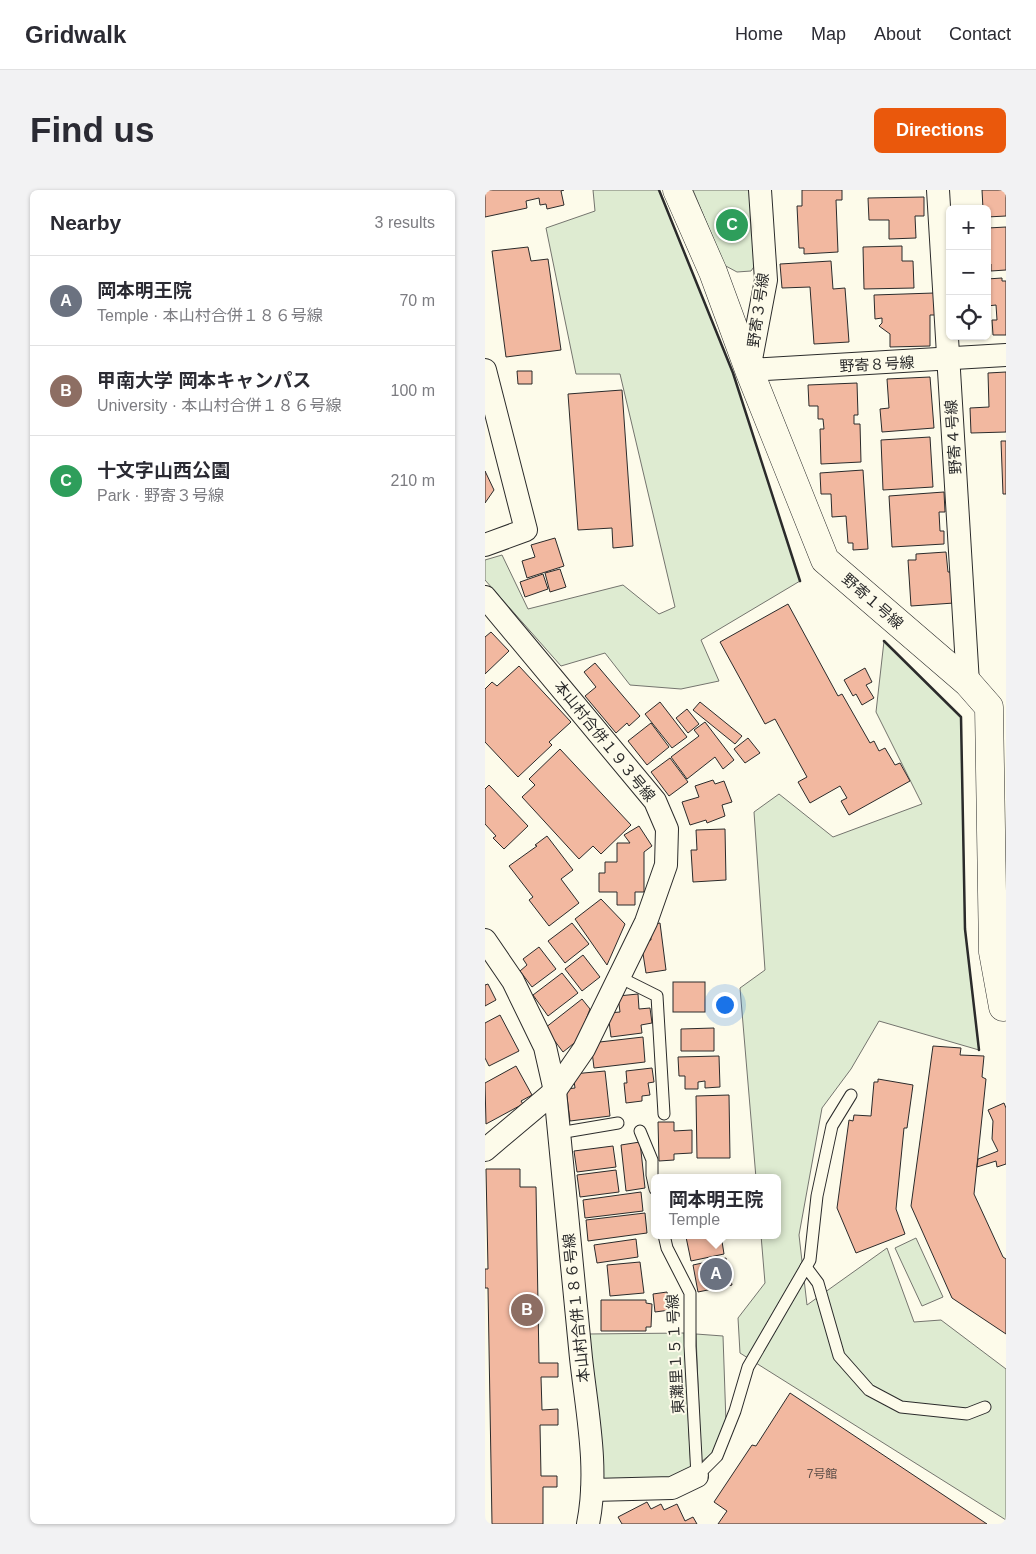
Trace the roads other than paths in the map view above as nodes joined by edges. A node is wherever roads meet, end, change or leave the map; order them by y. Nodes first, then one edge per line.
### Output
1 (677, 190) edge
2 (760, 190) edge
3 (938, 190) edge
4 (1006, 355) edge
5 (948, 360) junction
6 (485, 370) edge
7 (749, 370) junction
8 (485, 545) edge
9 (485, 597) edge
10 (968, 683) junction
11 (998, 707) edge
12 (485, 940) edge
13 (619, 977) junction
14 (1005, 1010) edge
15 (555, 1091) junction
16 (851, 1095) dead end
17 (664, 1114) dead end
18 (618, 1123) dead end
19 (640, 1131) dead end
20 (559, 1133) junction
21 (485, 1150) edge
22 (652, 1174) edge
23 (665, 1239) edge
24 (806, 1267) junction
25 (985, 1407) dead end
26 (697, 1476) junction
27 (591, 1490) junction
28 (588, 1524) edge

1 - 7 street, 野寄１号線
2 - 7 street, 野寄３号線
3 - 5 street, 野寄４号線
4 - 5 street, 野寄８号線
5 - 7 street, 野寄８号線
5 - 10 street, 野寄４号線
6 - 8 street
7 - 10 street, 野寄１号線
9 - 13 street, 本山村合併１９３号線
10 - 11 street, 野寄１号線
11 - 14 street, 野寄１号線
12 - 15 street, 本山村合併１８６号線
13 - 15 street, 本山村合併１９３号線
13 - 17 lane
15 - 20 street, 本山村合併１８６号線
15 - 21 street, 本山村合併１９３号線
16 - 24 lane
18 - 20 lane
19 - 22 lane
20 - 27 street, 本山村合併１８６号線
23 - 26 lane, 東灘里１５１号線
24 - 25 lane
24 - 26 lane
26 - 27 street
27 - 28 street, 本山村合併１８６号線

